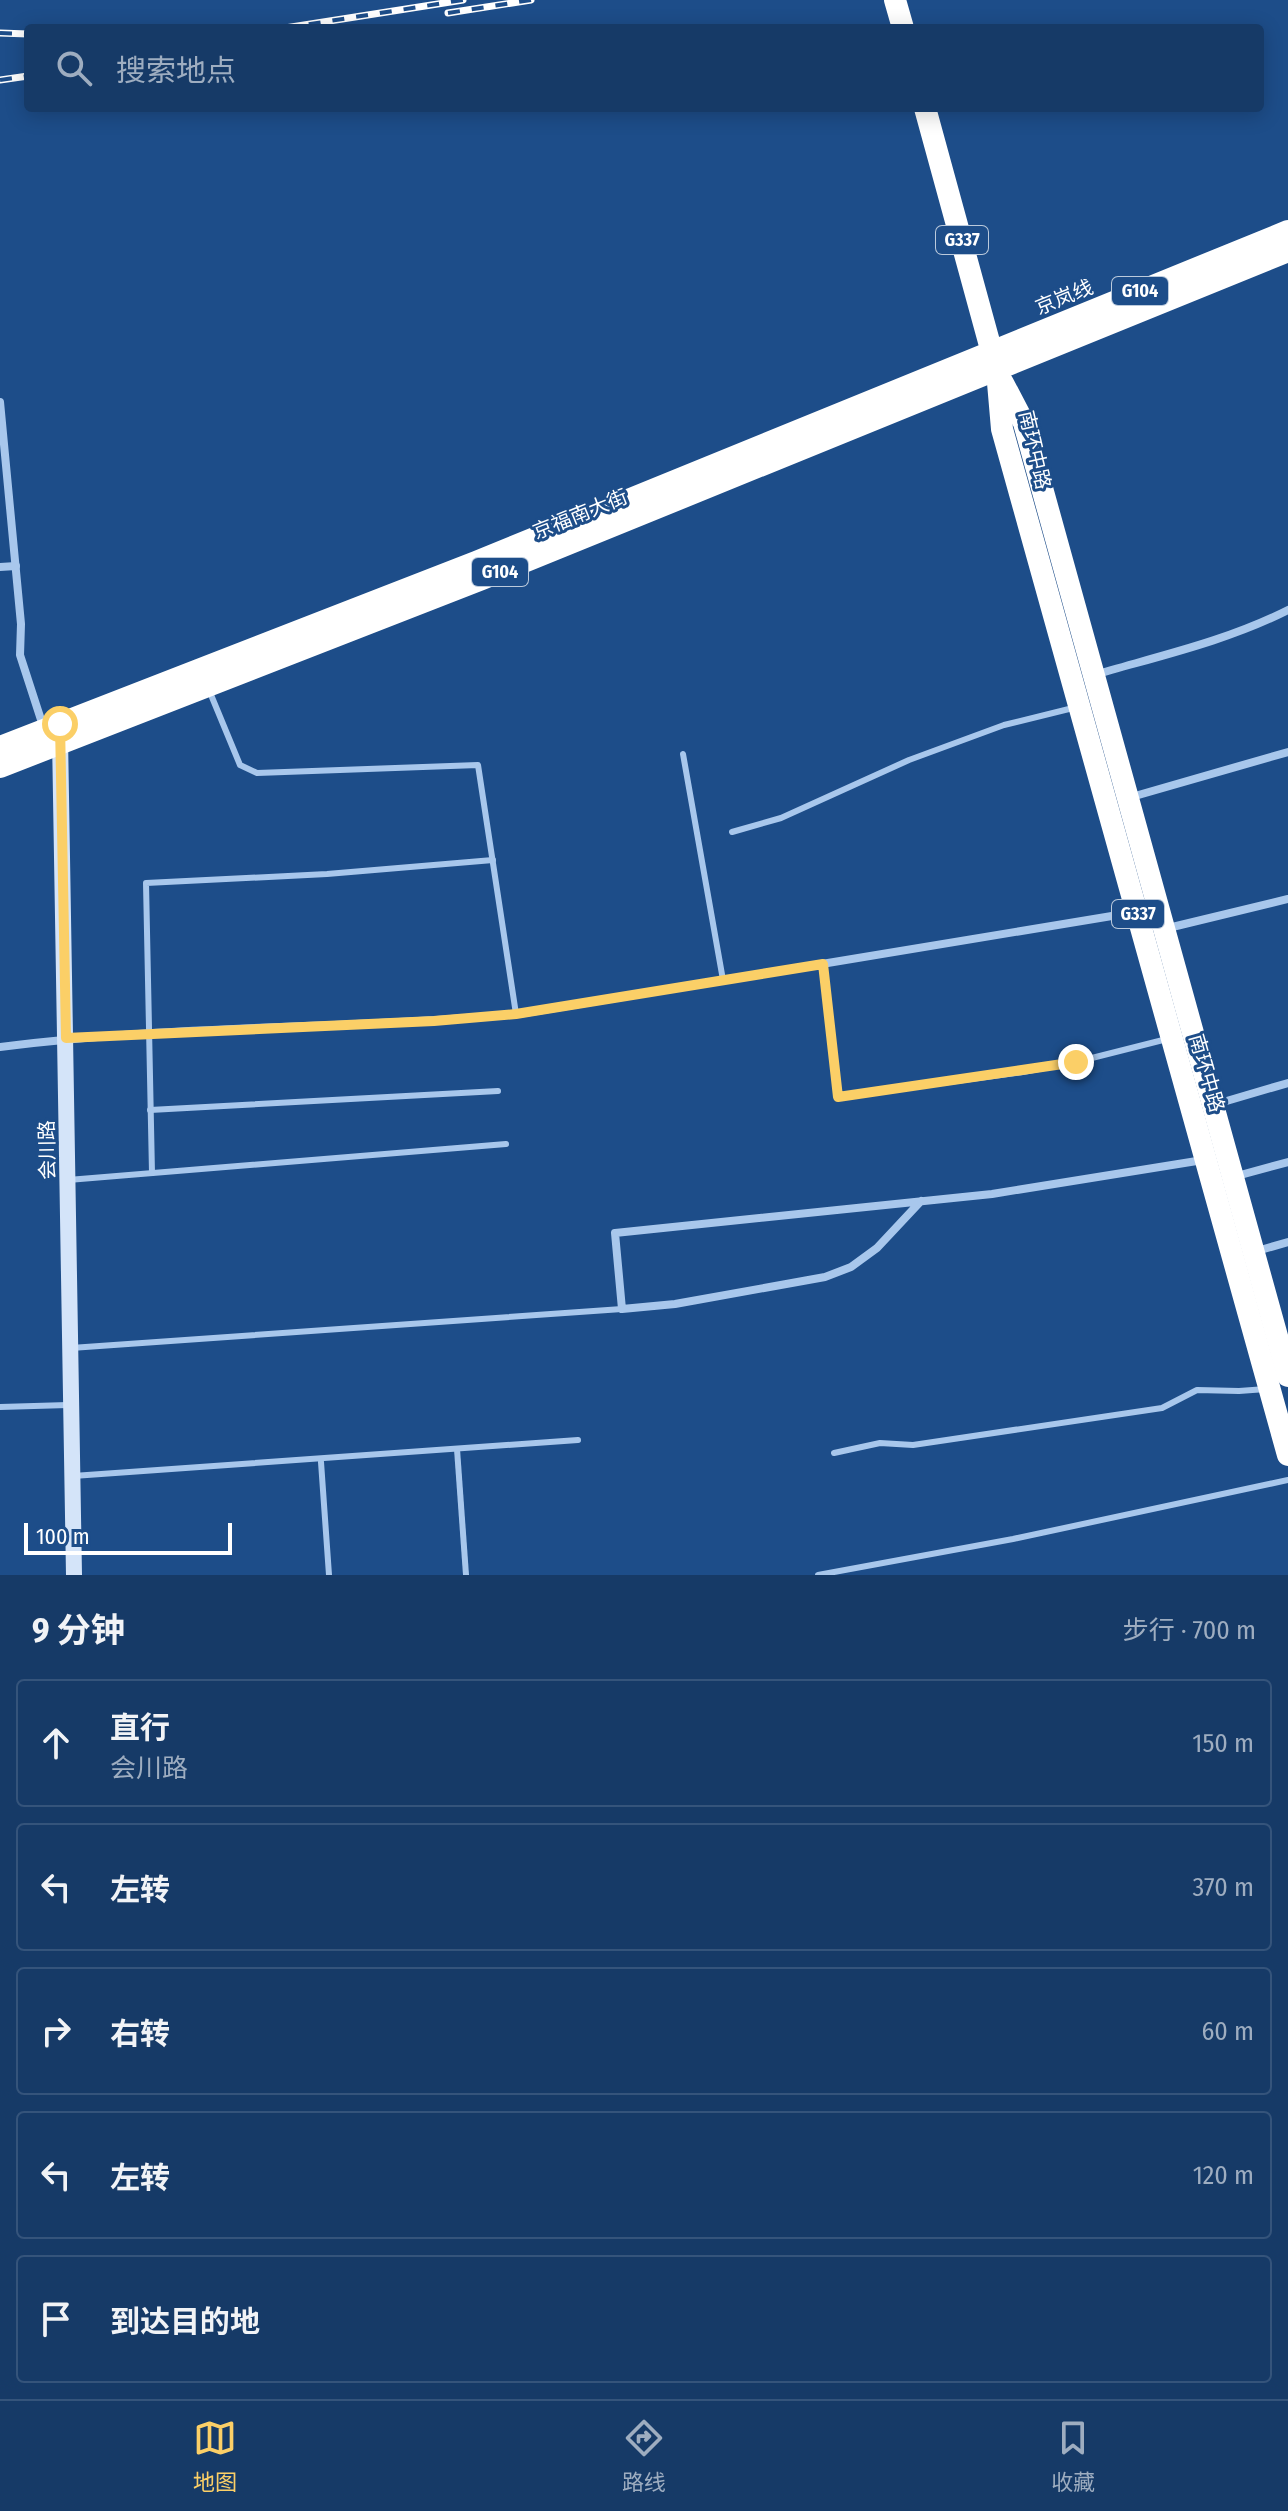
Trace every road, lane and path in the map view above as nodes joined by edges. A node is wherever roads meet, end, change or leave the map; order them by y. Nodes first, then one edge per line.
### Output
1 (895, 0) edge
2 (902, 24) edge
3 (926, 112) edge
4 (1288, 231) edge
5 (1288, 251) edge
6 (995, 362) junction
7 (0, 402) edge
8 (16, 566) junction
9 (0, 567) edge
10 (1288, 610) edge
11 (1093, 675) junction
12 (208, 686) junction
13 (1080, 707) junction
14 (55, 733) junction
15 (0, 747) edge
16 (1288, 752) edge
17 (683, 754) dead end
18 (0, 767) edge
19 (1127, 798) junction
20 (732, 832) dead end
21 (493, 860) junction
22 (1288, 899) edge
23 (1137, 912) junction
24 (1163, 929) junction
25 (823, 964) junction
26 (723, 980) junction
27 (516, 1014) junction
28 (149, 1034) junction
29 (66, 1038) junction
30 (1172, 1038) junction
31 (0, 1047) edge
32 (1288, 1083) edge
33 (498, 1091) dead end
34 (1212, 1105) junction
35 (150, 1110) junction
36 (506, 1144) dead end
37 (1206, 1160) junction
38 (1288, 1162) edge
39 (152, 1173) junction
40 (1232, 1177) junction
41 (68, 1180) junction
42 (921, 1201) junction
43 (1288, 1242) edge
44 (1253, 1253) junction
45 (622, 1309) junction
46 (1281, 1325) edge
47 (71, 1348) junction
48 (1279, 1382) edge
49 (71, 1404) junction
50 (0, 1407) edge
51 (578, 1440) dead end
52 (457, 1449) junction
53 (834, 1453) dead end
54 (1288, 1455) edge
55 (321, 1462) dead end
56 (73, 1476) junction
57 (1288, 1480) edge
58 (74, 1575) edge
59 (329, 1575) edge
60 (466, 1575) edge
61 (818, 1575) edge

1 - 2 highway
3 - 6 highway, G337
4 - 6 highway, 京岚线 / G104
5 - 6 highway, G104
6 - 11 highway, 南环中路 / G337
6 - 12 highway, 京福南大街 / G104
6 - 13 highway, 南环中路 / G337
6 - 14 highway, 京福南大街 / G104
7 - 8 street
8 - 9 street
8 - 14 street
10 - 11 street
11 - 19 highway, 南环中路 / G337
12 - 14 highway, 京福南大街 / G104
12 - 21 lane
13 - 20 lane
13 - 23 highway, 南环中路 / G337
14 - 15 highway, 京福南大街 / G104
14 - 18 highway, 京福南大街 / G104
14 - 29 street, 会川路
16 - 19 street
17 - 26 lane
19 - 24 highway, 南环中路 / G337
21 - 27 lane
21 - 28 lane
22 - 24 street
23 - 25 street
23 - 30 highway, 南环中路 / G337
24 - 34 highway, 南环中路 / G337
25 - 26 street
25 - 30 lane
26 - 27 street
27 - 28 street
28 - 29 street
28 - 35 lane
29 - 31 street
29 - 41 street, 会川路
30 - 37 highway, 南环中路 / G337
32 - 34 street
33 - 35 lane
34 - 40 highway, 南环中路 / G337
35 - 39 lane
36 - 39 lane
37 - 42 street
37 - 48 highway, 南环中路 / G337
38 - 40 street
39 - 41 lane
40 - 44 highway, 南环中路 / G337
41 - 47 street, 会川路
42 - 45 street
42 - 45 street
43 - 44 street
44 - 46 highway, 南环中路 / G337
45 - 47 lane
46 - 48 highway, 南环中路 / G337
47 - 49 street, 会川路
48 - 53 lane
48 - 54 highway, 南环中路 / G337
49 - 50 lane
49 - 56 street, 会川路
51 - 52 lane
52 - 56 lane
52 - 60 lane
55 - 59 lane
56 - 58 street, 会川路
57 - 61 lane

